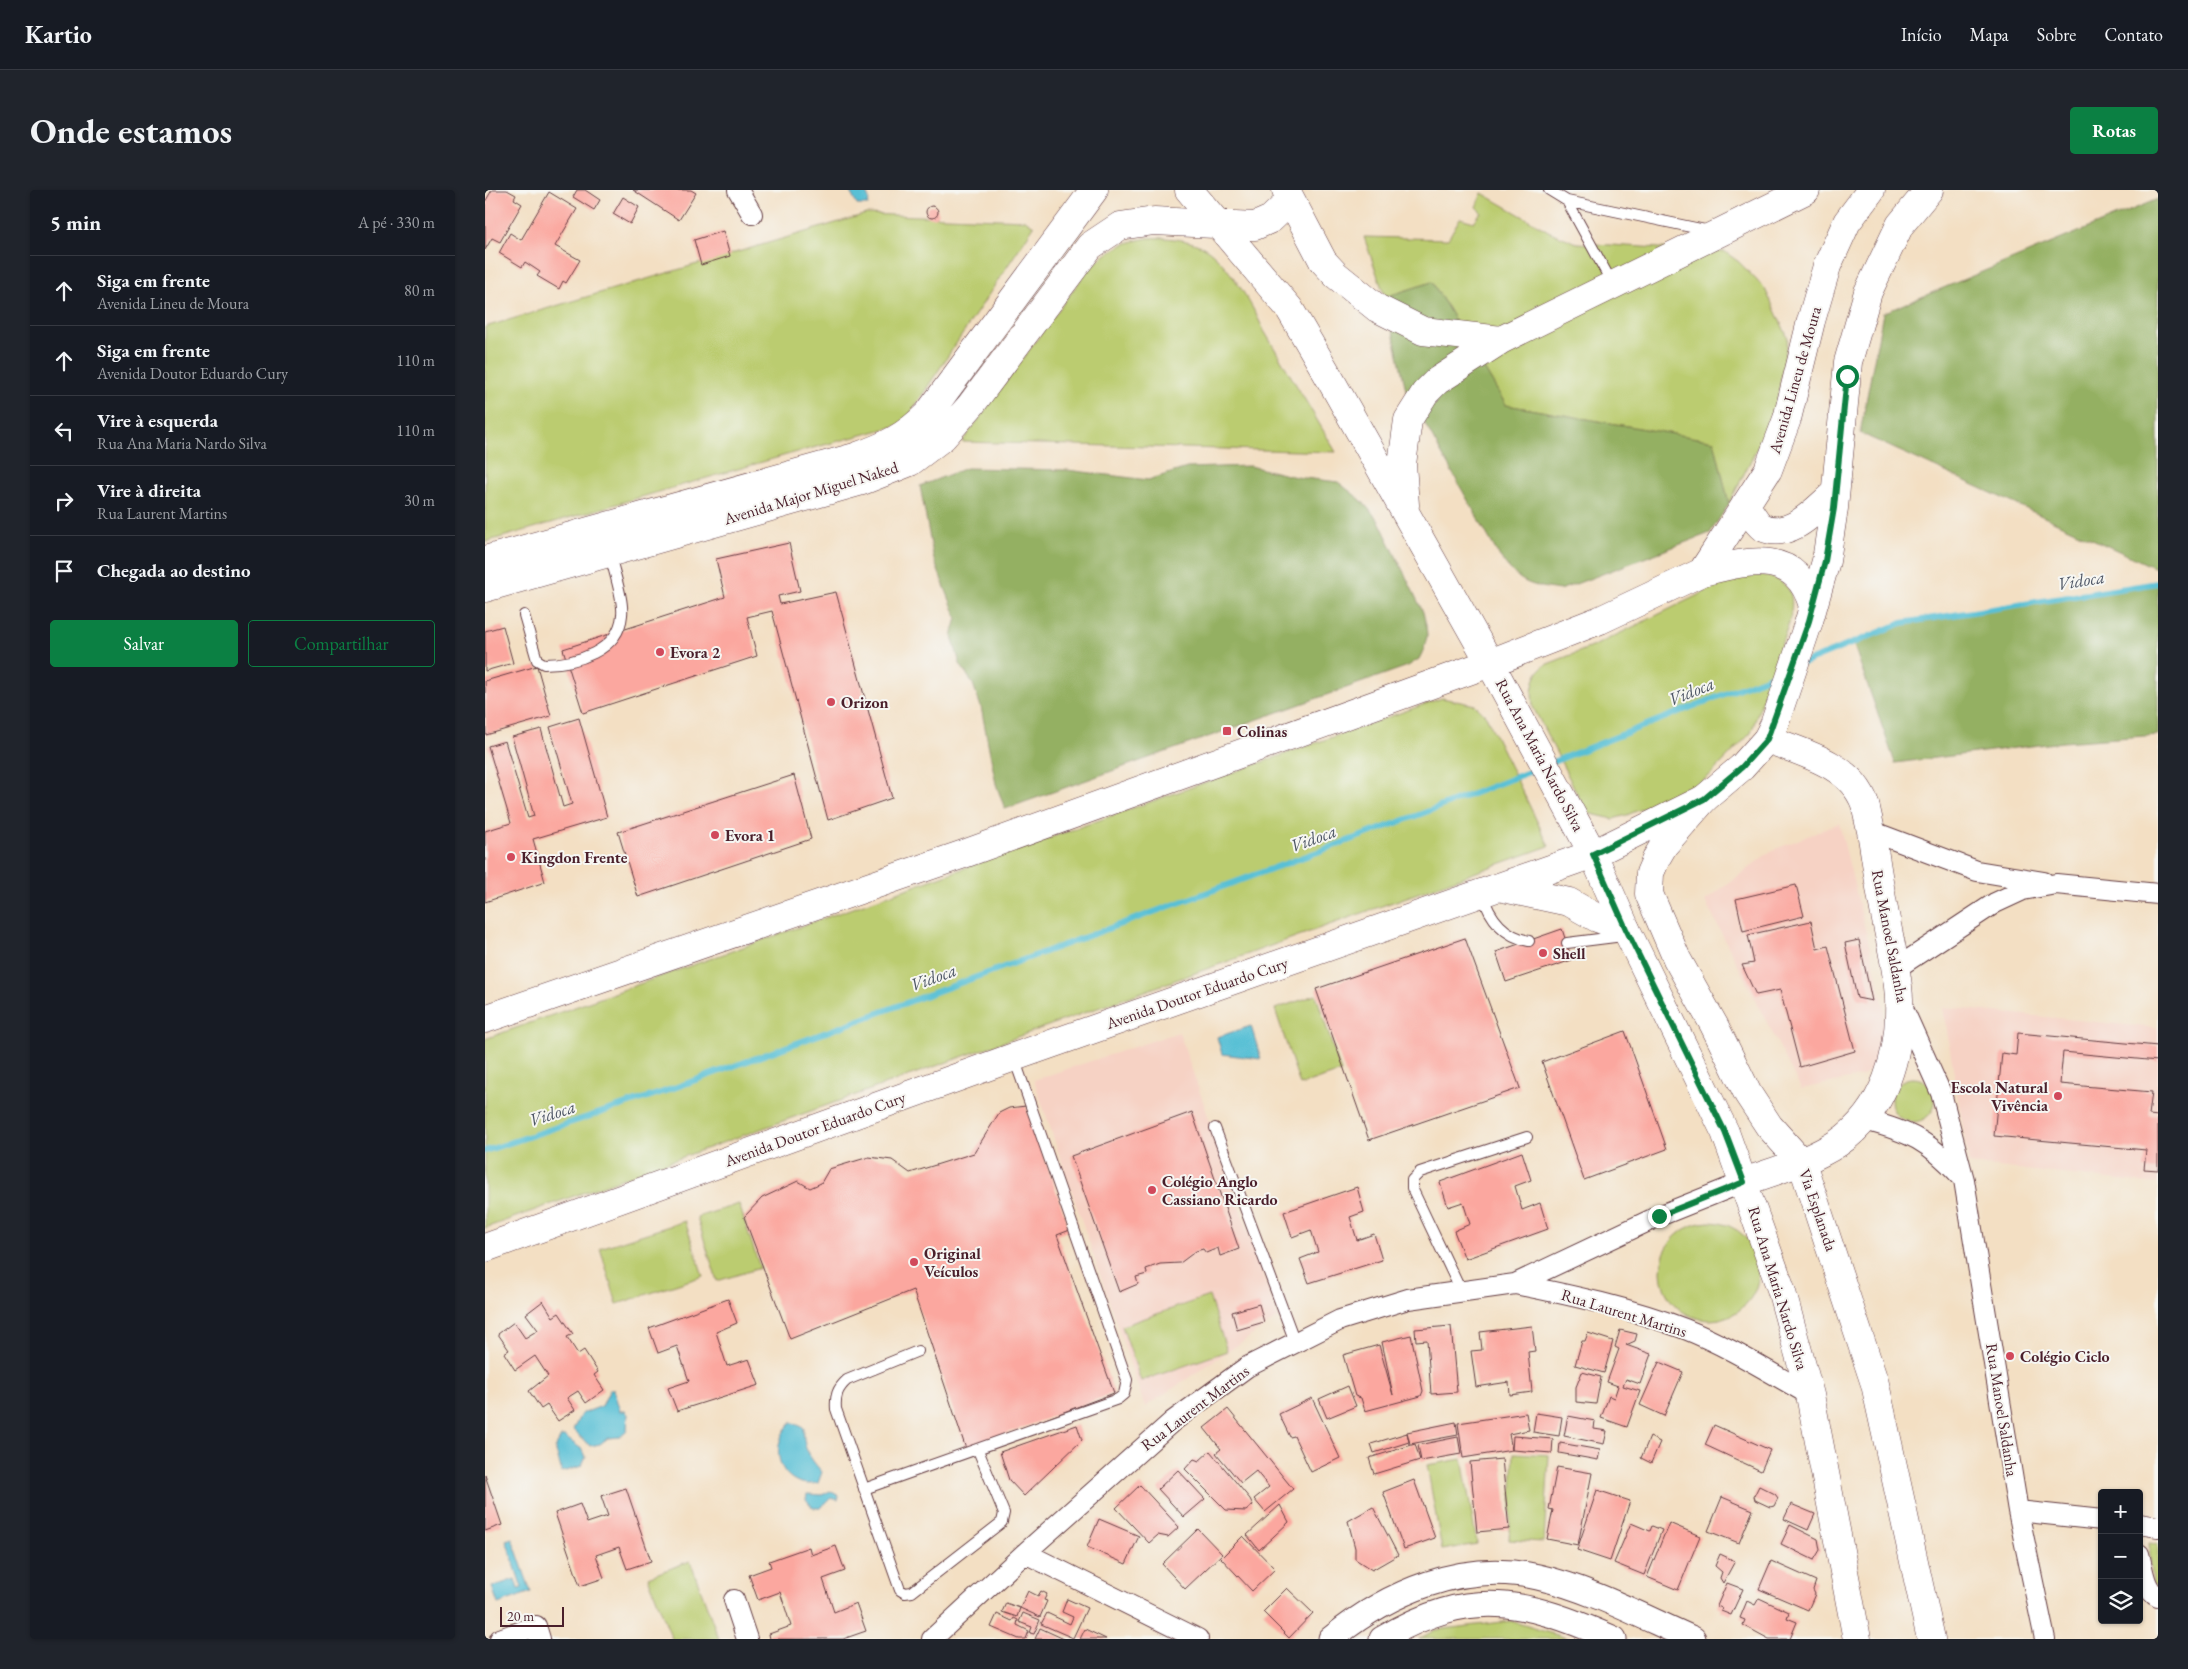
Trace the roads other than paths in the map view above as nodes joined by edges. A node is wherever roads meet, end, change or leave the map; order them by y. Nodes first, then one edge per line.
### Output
1 (738, 190) edge
2 (1094, 190) edge
3 (1189, 190) edge
4 (1549, 190) edge
5 (1806, 190) edge
6 (1871, 190) edge
7 (1929, 190) edge
8 (1288, 196) edge
9 (1567, 201) junction
10 (752, 214) dead end
11 (1217, 225) junction
12 (1718, 233) junction
13 (1613, 285) junction
14 (1501, 340) junction
15 (1835, 492) junction
16 (1745, 505) junction
17 (1405, 512) junction
18 (610, 553) junction
19 (485, 560) edge
20 (1702, 572) junction
21 (485, 588) edge
22 (1811, 613) junction
23 (524, 615) dead end
24 (1490, 663) junction
25 (1771, 732) junction
26 (1704, 799) junction
27 (1871, 831) junction
28 (1593, 854) junction
29 (2056, 884) junction
30 (1490, 890) junction
31 (2158, 894) edge
32 (1627, 932) junction
33 (1529, 941) dead end
34 (1567, 943) dead end
35 (1895, 968) junction
36 (1899, 1000) junction
37 (485, 1020) edge
38 (1014, 1057) junction
39 (1865, 1120) junction
40 (1215, 1128) dead end
41 (1527, 1137) dead end
42 (1802, 1163) junction
43 (1964, 1180) junction
44 (1744, 1182) junction
45 (485, 1248) edge
46 (1515, 1284) junction
47 (1461, 1291) junction
48 (1295, 1342) junction
49 (917, 1351) dead end
50 (1810, 1394) junction
51 (978, 1450) junction
52 (864, 1489) junction
53 (2018, 1511) junction
54 (2098, 1520) edge
55 (2143, 1525) edge
56 (2158, 1527) edge
57 (1025, 1553) junction
58 (2143, 1569) edge
59 (2158, 1597) edge
60 (734, 1600) dead end
61 (500, 1639) edge
62 (540, 1639) edge
63 (747, 1639) edge
64 (933, 1639) edge
65 (1198, 1639) edge
66 (1331, 1639) edge
67 (1382, 1639) edge
68 (1614, 1639) edge
69 (1693, 1639) edge
70 (1857, 1639) edge
71 (1931, 1639) edge
72 (2045, 1639) edge

1 - 10 street
2 - 19 main road, Avenida Major Miguel Naked
3 - 11 main road, Rua Ana Maria Nardo Silva
4 - 9 lane
5 - 12 main road
6 - 16 main road, Avenida Lineu de Moura
7 - 15 main road
8 - 11 main road, Avenida Major Miguel Naked
8 - 14 main road
9 - 12 lane
9 - 13 lane
11 - 17 main road, Rua Ana Maria Nardo Silva
11 - 18 main road, Avenida Major Miguel Naked
12 - 13 main road
13 - 14 main road
14 - 17 main road
15 - 16 main road
15 - 22 main road
16 - 20 main road, Avenida Lineu de Moura
17 - 24 main road, Rua Ana Maria Nardo Silva
18 - 21 main road, Avenida Major Miguel Naked
18 - 23 lane
20 - 22 main road
20 - 24 main road
22 - 25 main road, Avenida Doutor Eduardo Cury
24 - 28 main road, Rua Ana Maria Nardo Silva
24 - 37 main road
25 - 26 main road, Avenida Doutor Eduardo Cury
25 - 27 main road, Rua Manoel Saldanha
26 - 28 main road, Avenida Doutor Eduardo Cury
26 - 42 main road, Via Esplanada
27 - 29 street
27 - 35 main road, Rua Manoel Saldanha
28 - 30 main road, Avenida Doutor Eduardo Cury
28 - 32 main road, Rua Ana Maria Nardo Silva
29 - 31 street
29 - 35 street
30 - 32 main road
30 - 33 lane
30 - 38 main road, Avenida Doutor Eduardo Cury
32 - 34 lane
32 - 44 main road, Rua Ana Maria Nardo Silva
35 - 36 main road, Rua Manoel Saldanha
36 - 39 main road
36 - 43 street, Rua Manoel Saldanha
38 - 45 main road, Avenida Doutor Eduardo Cury
38 - 51 lane
39 - 42 main road
39 - 43 street
40 - 48 lane
41 - 47 lane
42 - 44 main road
42 - 71 main road, Via Esplanada
43 - 53 street, Rua Manoel Saldanha
44 - 46 street, Rua Laurent Martins
44 - 50 main road, Rua Ana Maria Nardo Silva
46 - 47 street, Rua Laurent Martins
46 - 50 street, Rua Laurent Martins
47 - 48 street, Rua Laurent Martins
48 - 57 street, Rua Laurent Martins
49 - 52 lane
50 - 70 main road, Rua Ana Maria Nardo Silva
51 - 52 lane
51 - 52 lane
53 - 54 street
53 - 72 street, Rua Manoel Saldanha
55 - 56 street
57 - 64 street, Rua Laurent Martins
57 - 65 street
58 - 59 street
60 - 63 street
61 - 62 street
66 - 69 street
67 - 68 street

